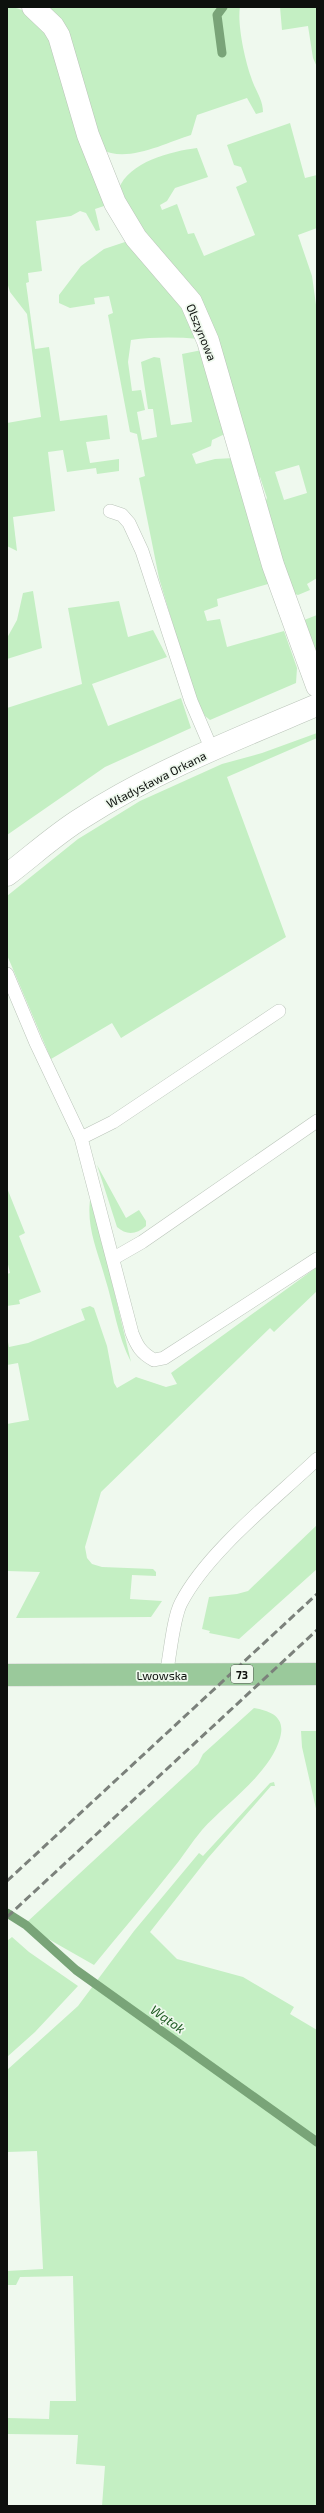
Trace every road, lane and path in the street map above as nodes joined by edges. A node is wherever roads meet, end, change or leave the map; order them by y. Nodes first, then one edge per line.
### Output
1 (33, 7) edge
2 (110, 511) dead end
3 (317, 686) edge
4 (317, 705) edge
5 (212, 750) junction
6 (7, 875) edge
7 (7, 974) edge
8 (279, 1011) dead end
9 (317, 1121) edge
10 (81, 1138) junction
11 (114, 1258) junction
12 (317, 1259) edge
13 (317, 1459) edge
14 (317, 1674) edge
15 (7, 1675) edge
16 (166, 1675) junction

1 - 3 street, Olszynowa
2 - 5 lane
4 - 5 street, Władysława Orkana
5 - 6 street, Władysława Orkana
7 - 10 lane
8 - 10 lane
9 - 11 lane
10 - 11 lane
11 - 12 lane
13 - 16 lane
14 - 16 main road, Lwowska / 73
15 - 16 main road, Lwowska / 73

